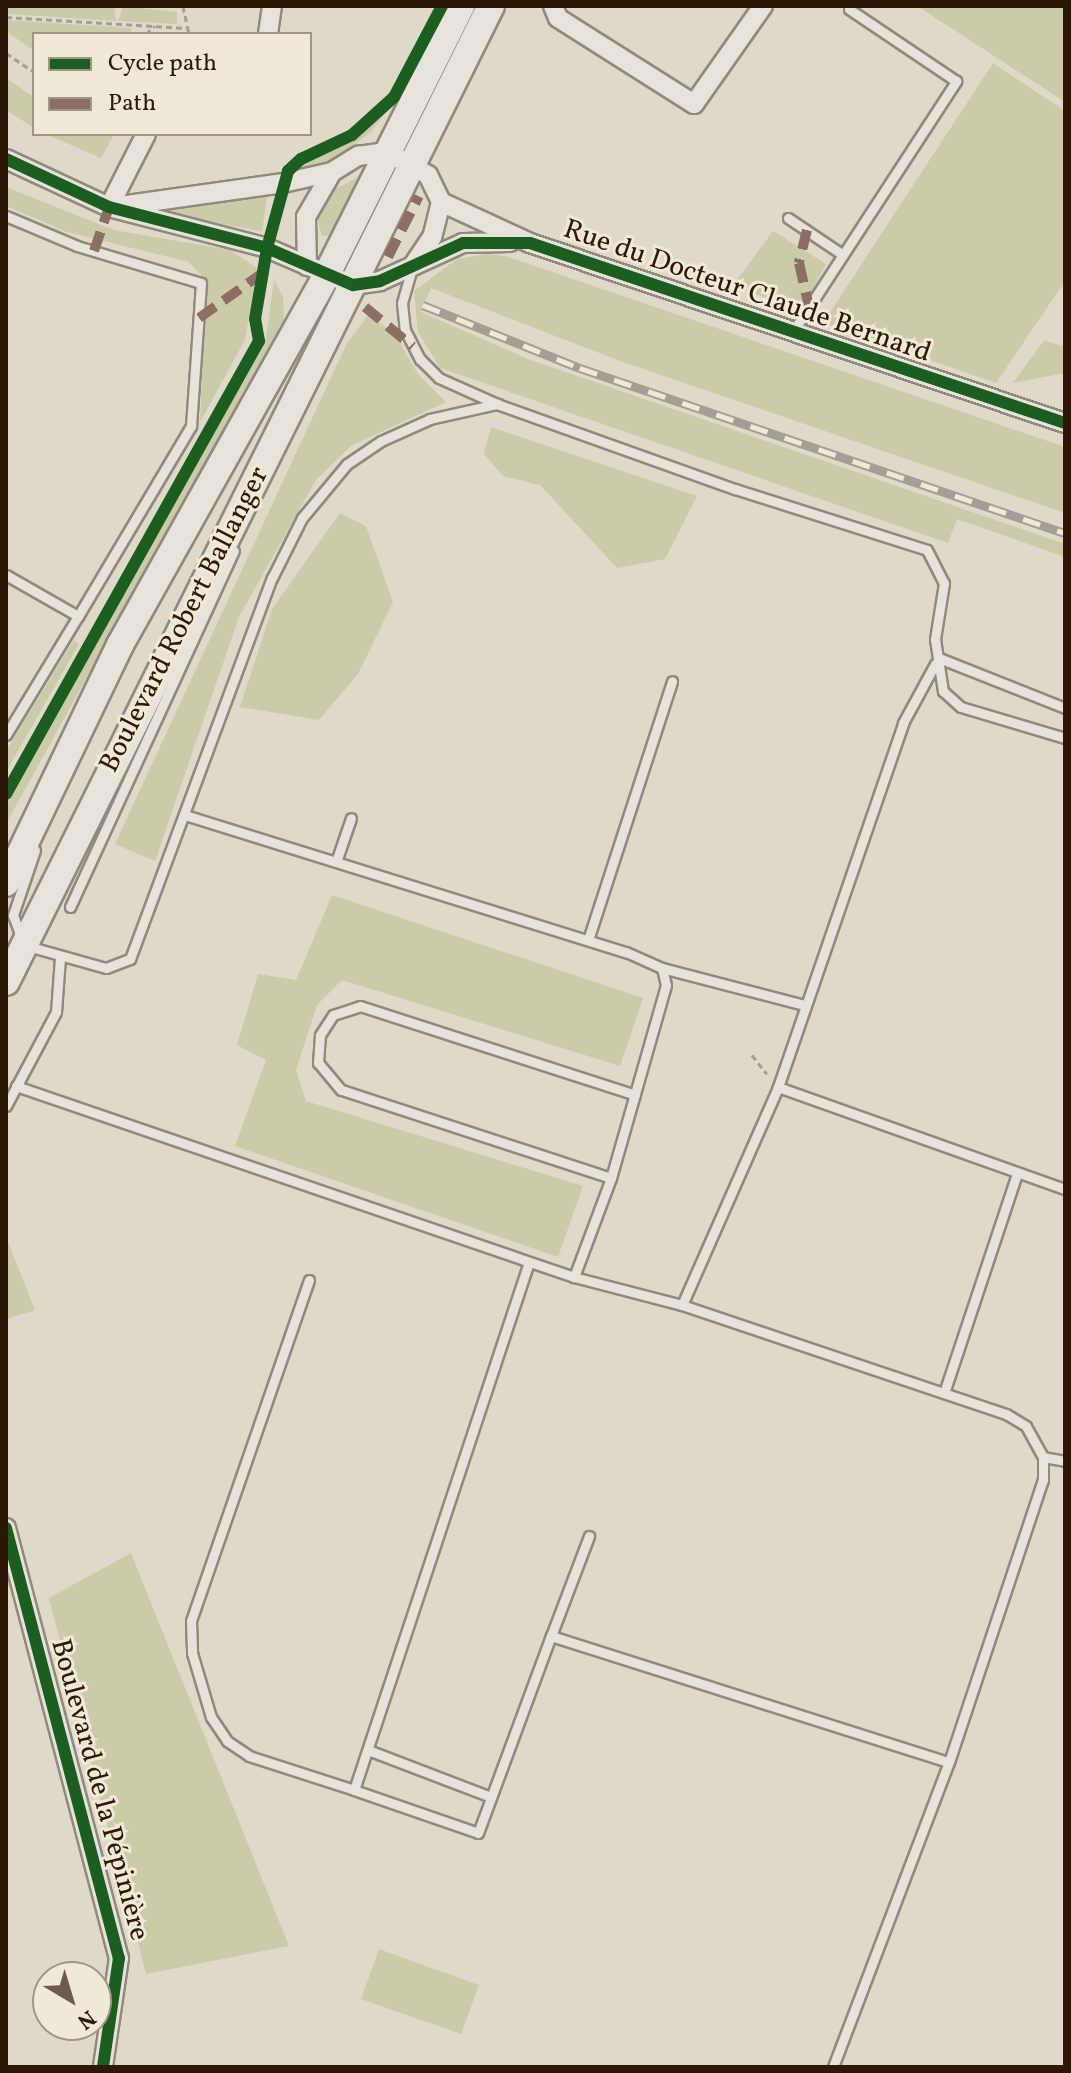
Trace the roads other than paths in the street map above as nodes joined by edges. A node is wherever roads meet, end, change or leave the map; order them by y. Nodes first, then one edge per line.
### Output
1 (272, 6) edge
2 (461, 6) edge
3 (491, 6) edge
4 (553, 6) edge
5 (763, 6) edge
6 (849, 9) dead end
7 (268, 32) edge
8 (145, 136) edge
9 (399, 157) junction
10 (6, 159) edge
11 (332, 172) junction
12 (441, 202) junction
13 (109, 207) junction
14 (6, 216) edge
15 (788, 218) dead end
16 (530, 243) junction
17 (843, 255) junction
18 (413, 265) junction
19 (316, 271) junction
20 (353, 285) junction
21 (792, 333) junction
22 (497, 404) junction
23 (1065, 423) edge
24 (238, 518) junction
25 (6, 575) edge
26 (78, 616) junction
27 (939, 658) junction
28 (672, 681) dead end
29 (1065, 708) edge
30 (6, 735) edge
31 (1065, 738) edge
32 (66, 759) junction
33 (185, 815) junction
34 (351, 818) dead end
35 (17, 844) edge
36 (337, 859) junction
37 (6, 883) edge
38 (70, 907) dead end
39 (588, 940) junction
40 (24, 945) junction
41 (60, 957) junction
42 (662, 968) junction
43 (6, 982) edge
44 (804, 1005) junction
45 (16, 1086) junction
46 (778, 1087) junction
47 (635, 1095) junction
48 (6, 1106) edge
49 (1017, 1173) junction
50 (611, 1178) junction
51 (1065, 1189) edge
52 (529, 1262) junction
53 (574, 1277) junction
54 (309, 1280) dead end
55 (682, 1305) junction
56 (944, 1393) junction
57 (1043, 1457) junction
58 (1065, 1461) edge
59 (6, 1528) edge
60 (589, 1536) dead end
61 (551, 1636) junction
62 (368, 1750) junction
63 (949, 1762) junction
64 (354, 1790) junction
65 (491, 1797) junction
66 (103, 2067) edge
67 (833, 2067) edge

1 - 7 street
2 - 9 main road
3 - 9 main road
4 - 5 street
6 - 17 lane
8 - 13 street
9 - 11 street
9 - 12 street
9 - 19 main road, Boulevard Robert Ballanger
9 - 20 main road, Boulevard Robert Ballanger
10 - 13 street
11 - 13 street
11 - 19 street
12 - 16 street, Rue du Docteur Claude Bernard
12 - 18 street
13 - 19 street
14 - 26 lane
15 - 17 lane
16 - 18 street, Rue du Docteur Claude Bernard
16 - 21 street, Rue du Docteur Claude Bernard
17 - 21 lane
18 - 20 street, Rue du Docteur Claude Bernard
18 - 22 lane
19 - 20 street
19 - 32 main road, Boulevard Robert Ballanger
20 - 24 main road, Boulevard Robert Ballanger
21 - 23 street, Rue du Docteur Claude Bernard
22 - 27 lane
22 - 33 lane
24 - 38 lane
24 - 40 main road, Boulevard Robert Ballanger
25 - 26 lane
26 - 30 lane
27 - 29 lane
27 - 31 lane
27 - 44 lane
28 - 39 lane
32 - 35 main road, Boulevard Robert Ballanger
32 - 40 lane
33 - 36 lane
33 - 41 lane
34 - 36 lane
35 - 37 main road, Boulevard Robert Ballanger
36 - 39 lane
39 - 42 lane
40 - 41 lane
40 - 43 main road, Boulevard Robert Ballanger
41 - 45 lane
42 - 44 lane
42 - 47 lane
44 - 46 lane
45 - 48 lane
45 - 52 lane
46 - 49 lane
46 - 55 lane
47 - 50 lane
47 - 50 lane
49 - 51 lane
49 - 56 lane
50 - 53 lane
52 - 53 lane
52 - 62 lane
53 - 55 lane
54 - 64 lane
55 - 56 lane
56 - 57 lane
57 - 58 lane
57 - 63 lane
59 - 66 street, Boulevard de la Pépinière
60 - 61 lane
61 - 63 lane
61 - 65 lane
62 - 64 lane
62 - 65 lane
63 - 67 lane
64 - 65 lane

